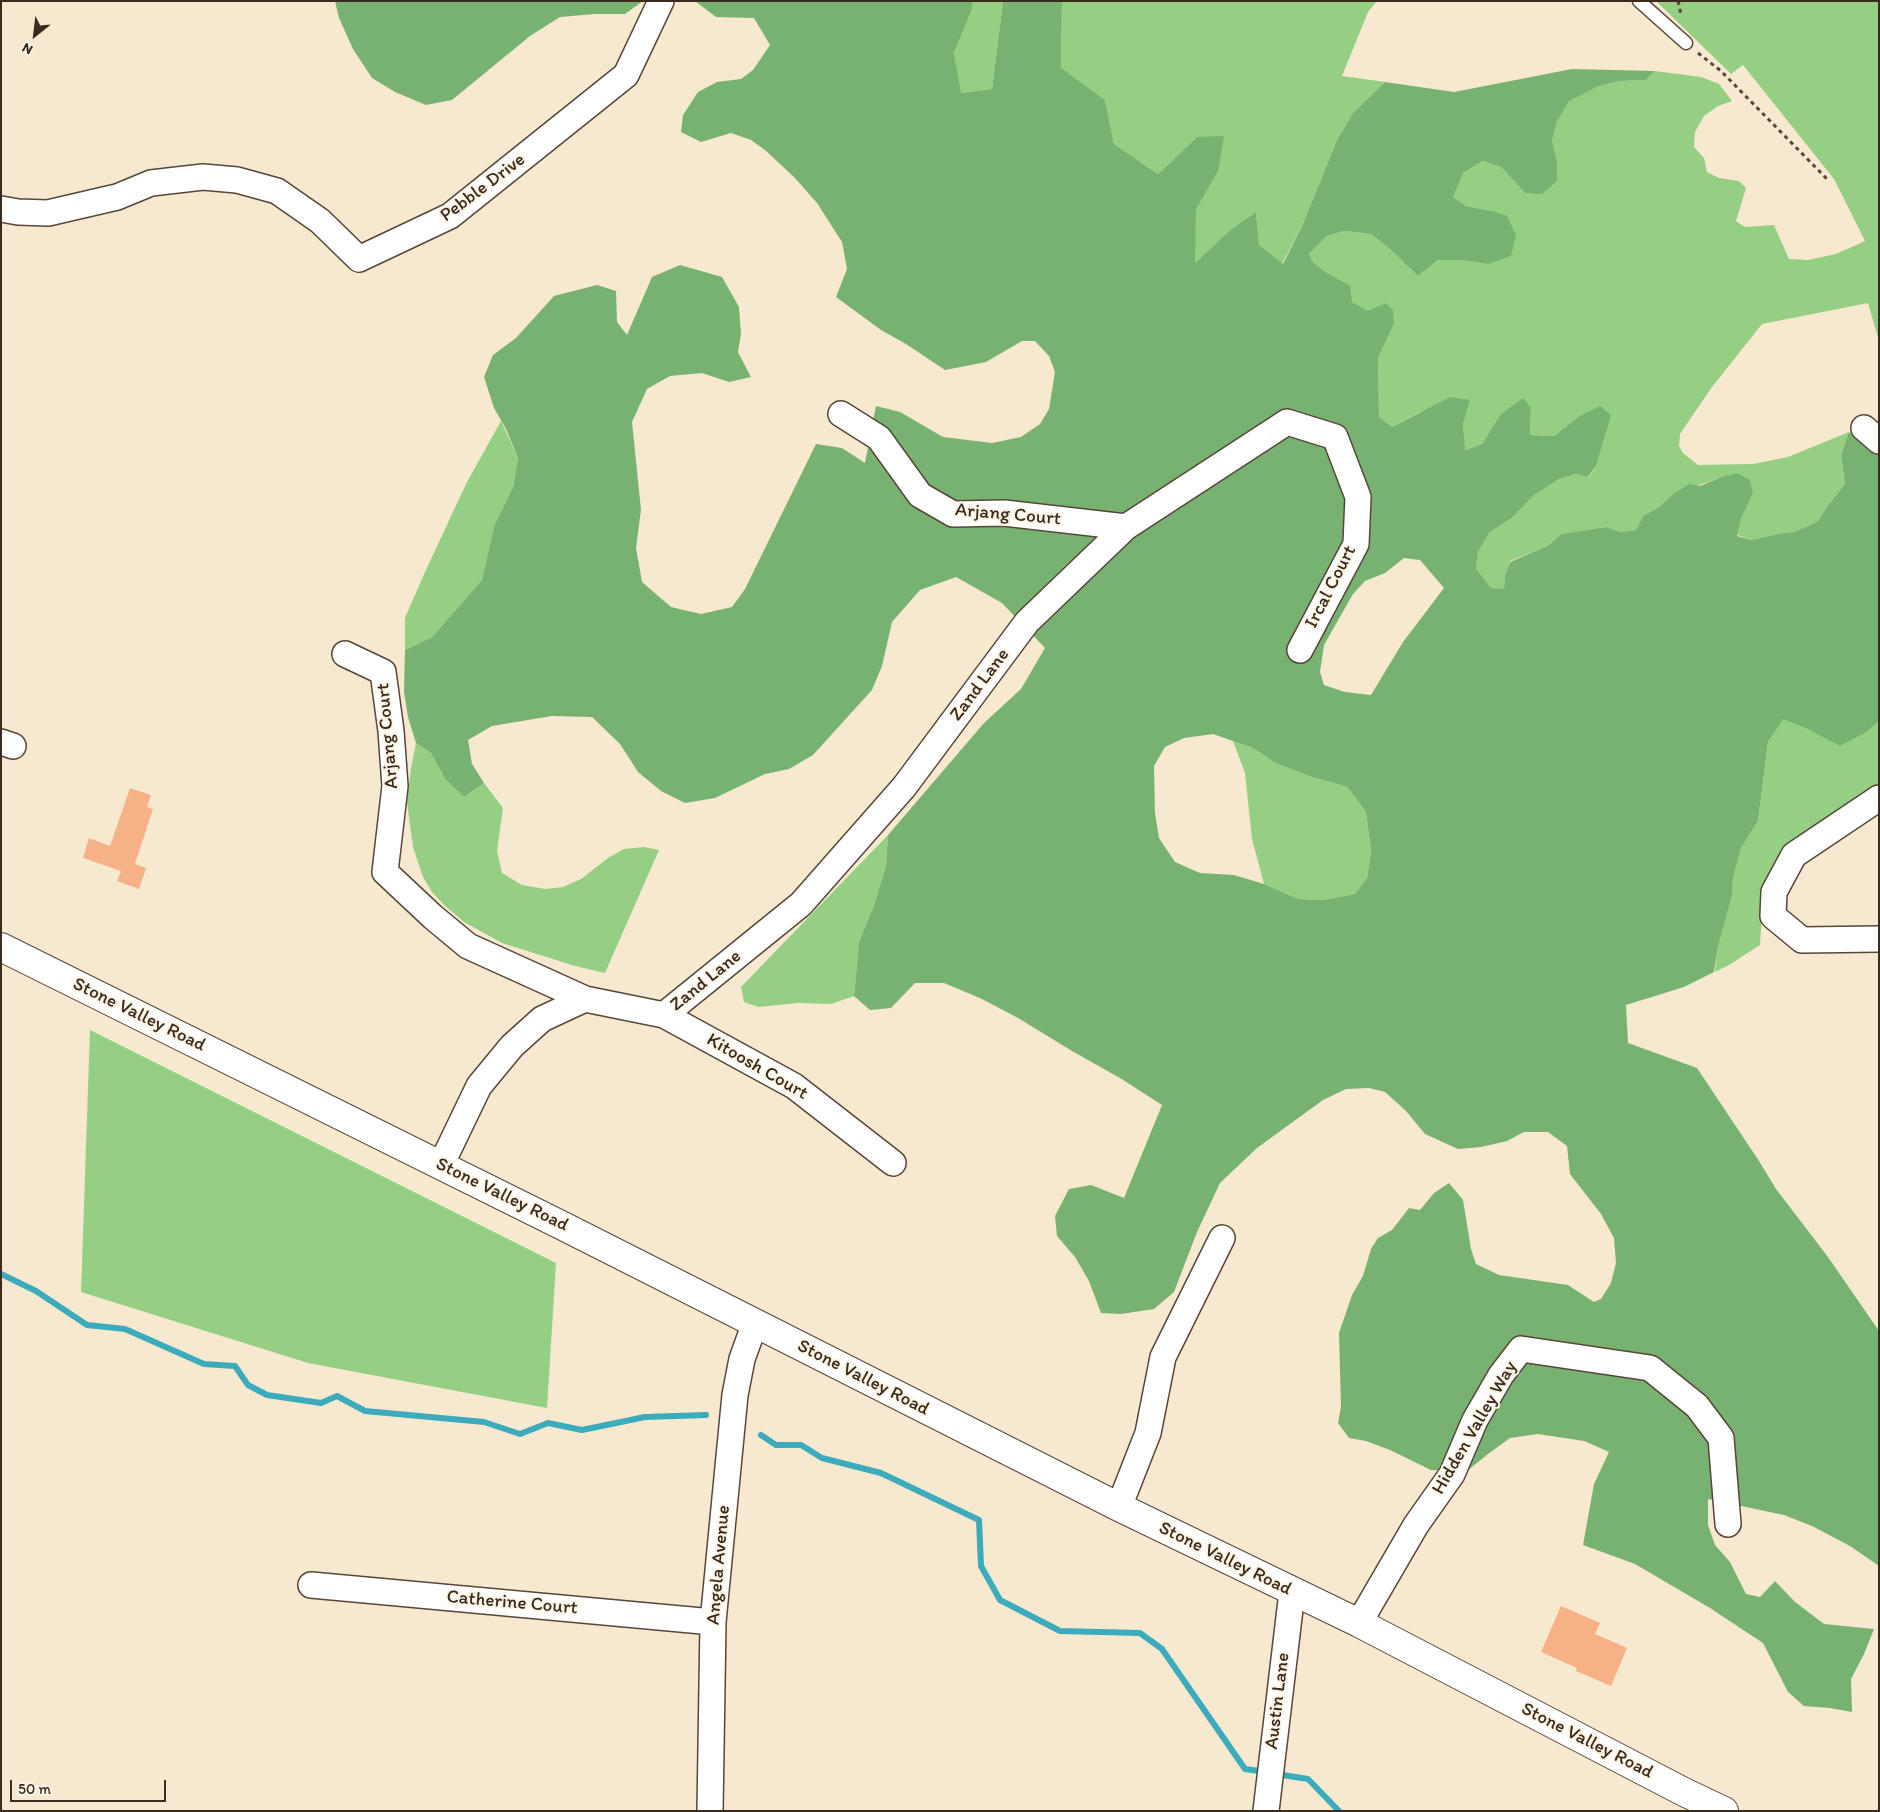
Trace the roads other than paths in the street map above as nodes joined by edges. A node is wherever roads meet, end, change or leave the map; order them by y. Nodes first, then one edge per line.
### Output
1 (661, 1) edge
2 (1640, 1) edge
3 (1686, 43) road end
4 (1, 209) edge
5 (841, 414) dead end
6 (1335, 437) joint
7 (1126, 527) junction
8 (1300, 650) dead end
9 (345, 654) dead end
10 (1879, 798) edge
11 (1879, 939) edge
12 (1, 946) edge
13 (585, 999) junction
14 (664, 1015) junction
15 (893, 1163) dead end
16 (441, 1165) junction
17 (1222, 1238) dead end
18 (755, 1323) junction
19 (1119, 1507) junction
20 (1728, 1524) dead end
21 (311, 1585) dead end
22 (1292, 1592) junction
23 (713, 1622) junction
24 (1358, 1623) junction
25 (710, 1811) edge
26 (1266, 1811) edge
27 (1724, 1811) edge

1 - 4 street, Pebble Drive
2 - 3 lane
5 - 7 street, Arjang Court
6 - 7 street, Zand Lane
6 - 8 street, Ircal Court
7 - 14 street, Zand Lane
9 - 13 street, Arjang Court
10 - 11 street
12 - 16 street, Stone Valley Road
13 - 14 street, Kitoosh Court
13 - 16 street
14 - 15 street, Kitoosh Court
16 - 18 street, Stone Valley Road
17 - 19 street
18 - 19 street, Stone Valley Road
18 - 23 street, Angela Avenue
19 - 22 street, Stone Valley Road
20 - 24 street, Hidden Valley Way
21 - 23 street, Catherine Court
22 - 24 street, Stone Valley Road
22 - 26 street, Austin Lane
23 - 25 street, Angela Avenue
24 - 27 street, Stone Valley Road

